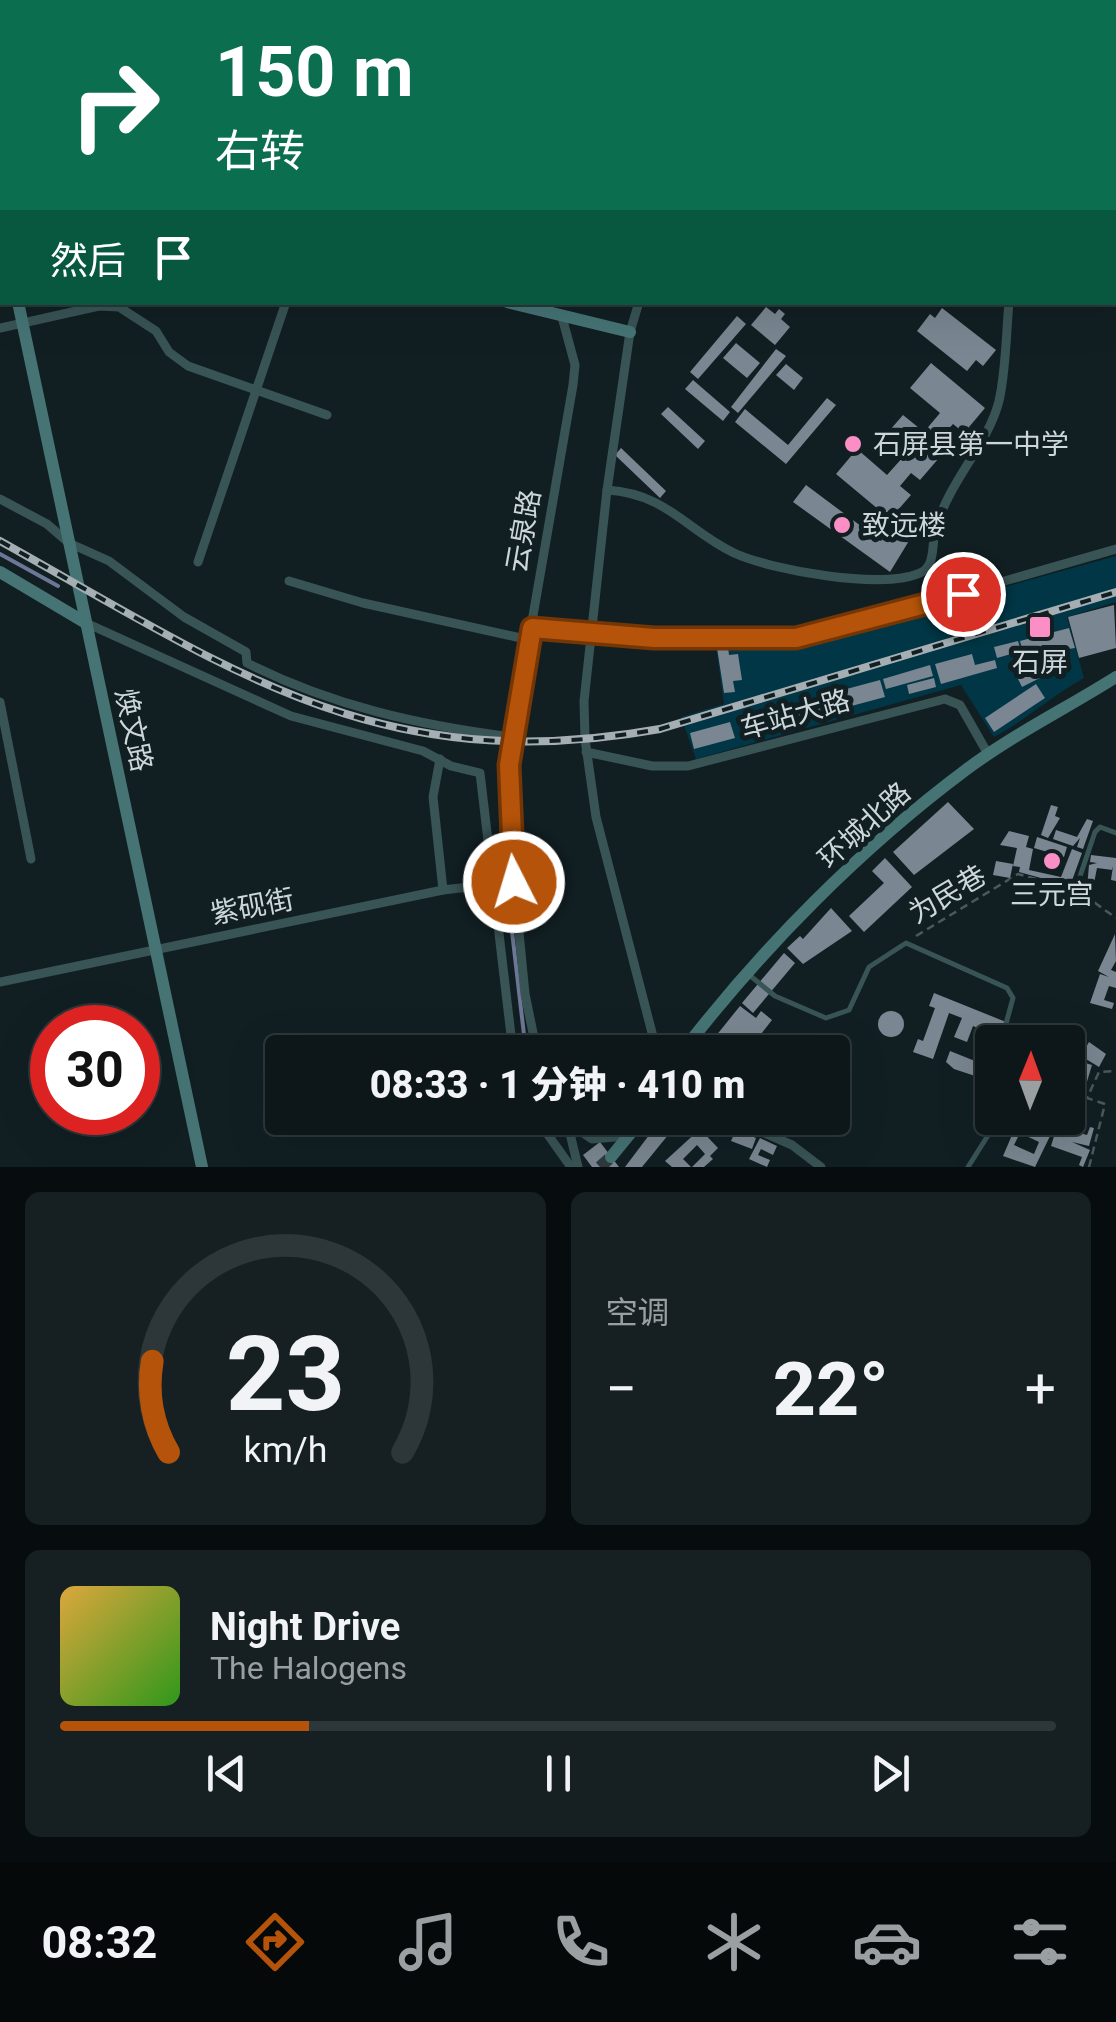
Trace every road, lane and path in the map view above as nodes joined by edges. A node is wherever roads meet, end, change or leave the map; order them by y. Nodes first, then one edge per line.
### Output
1 (19, 305) edge
2 (285, 305) edge
3 (518, 305) edge
4 (638, 305) edge
5 (1009, 305) edge
6 (562, 317) junction
7 (22, 324) junction
8 (0, 328) edge
9 (630, 332) junction
10 (258, 389) junction
11 (327, 415) dead end
12 (607, 490) junction
13 (0, 499) edge
14 (68, 543) junction
15 (1116, 549) edge
16 (198, 562) dead end
17 (0, 572) edge
18 (289, 581) dead end
19 (86, 623) junction
20 (532, 628) junction
21 (590, 635) junction
22 (530, 640) junction
23 (1116, 677) edge
24 (0, 702) edge
25 (512, 737) junction
26 (586, 752) junction
27 (988, 754) junction
28 (440, 759) junction
29 (508, 815) junction
30 (486, 816) junction
31 (1116, 832) edge
32 (32, 859) dead end
33 (514, 882) junction
34 (492, 884) junction
35 (443, 890) junction
36 (1075, 891) junction
37 (1116, 918) edge
38 (906, 942) junction
39 (155, 948) junction
40 (747, 973) junction
41 (0, 982) edge
42 (1006, 1025) edge
43 (511, 1035) edge
44 (534, 1035) edge
45 (653, 1035) edge
46 (696, 1035) edge
47 (1116, 1072) edge
48 (548, 1135) edge
49 (570, 1135) edge
50 (587, 1135) edge
51 (768, 1135) edge
52 (988, 1135) edge
53 (629, 1136) joint
54 (612, 1157) dead end
55 (202, 1167) edge
56 (571, 1167) edge
57 (578, 1167) edge
58 (821, 1167) edge
59 (968, 1167) edge
60 (1089, 1167) edge

1 - 7 main road, 焕文路
2 - 10 street
3 - 6 main road
4 - 9 street
5 - 12 street
6 - 9 main road
6 - 20 street, 云泉路
7 - 8 street
7 - 10 street
7 - 14 main road, 焕文路
9 - 12 street
10 - 11 street
10 - 16 street
12 - 21 street
13 - 14 street
14 - 19 main road, 焕文路
14 - 25 street
15 - 21 street
17 - 19 main road
18 - 22 street
19 - 28 street
19 - 39 main road, 焕文路
20 - 21 street
20 - 22 street, 云泉路
21 - 26 street
22 - 25 street, 云泉路
23 - 27 main road, 环城北路
24 - 32 street
25 - 29 street, 云泉路
26 - 27 street, 车站大路
26 - 45 street
27 - 40 main road, 环城北路
28 - 30 street
28 - 35 street
29 - 30 street
29 - 33 street, 云泉路
30 - 34 street
31 - 36 lane
33 - 34 street, 紫砚街
33 - 44 street, 云泉路
34 - 35 street, 紫砚街
34 - 43 street
35 - 39 street, 紫砚街
36 - 37 path, 为民巷
36 - 38 path, 为民巷
38 - 40 lane
38 - 42 lane
39 - 41 street, 紫砚街
39 - 55 main road, 焕文路
40 - 46 main road, 环城北路
47 - 60 path
48 - 56 street
49 - 57 street
50 - 53 street
51 - 58 street
52 - 59 lane
53 - 54 main road

